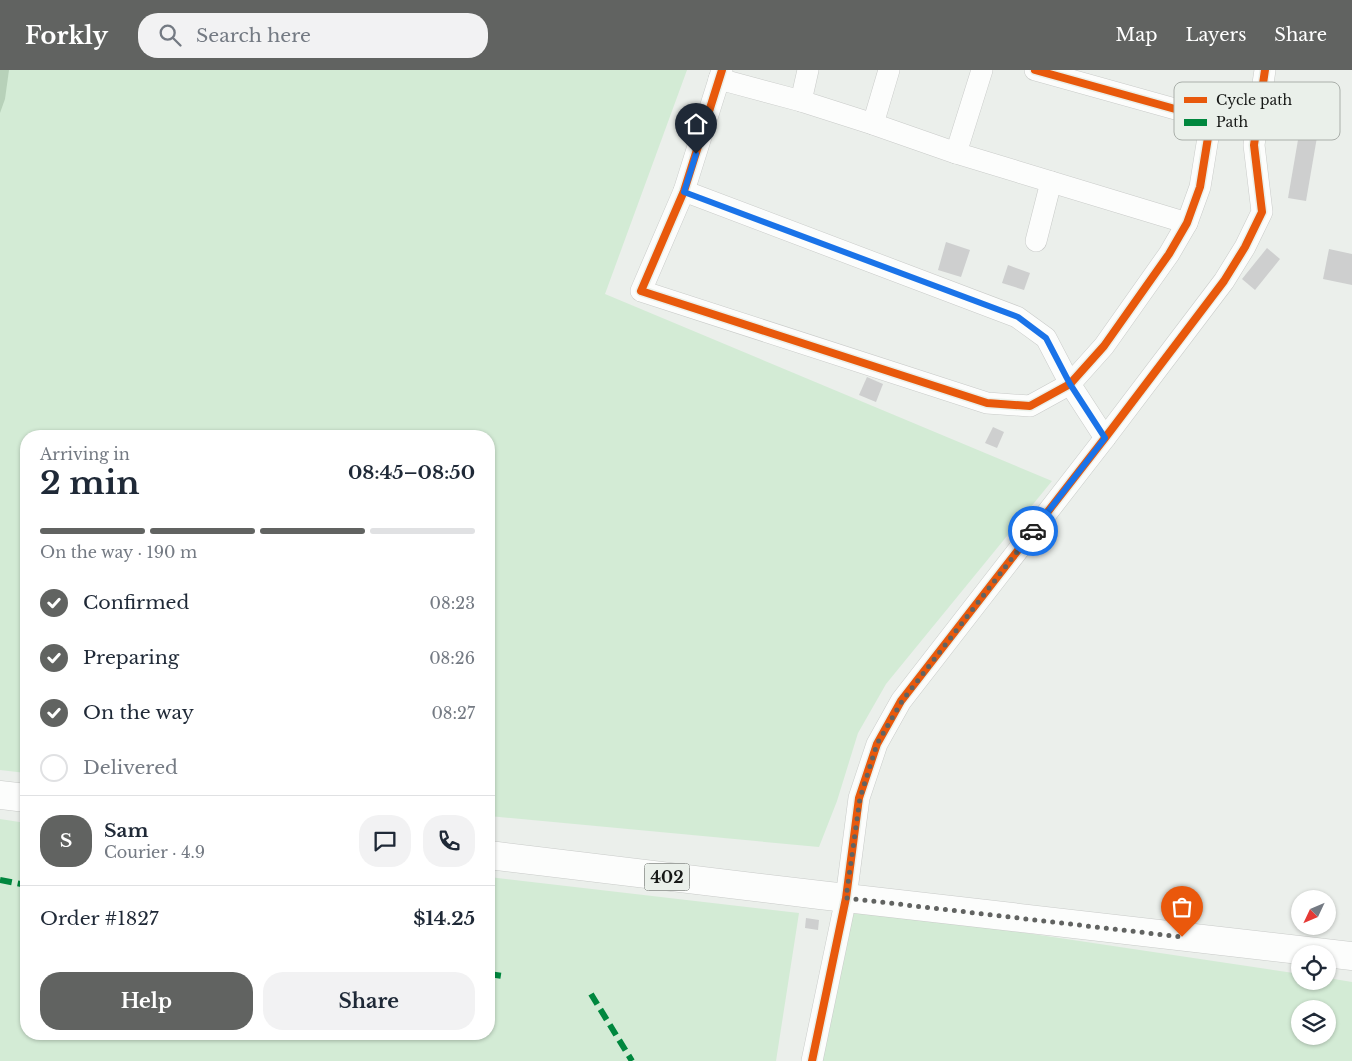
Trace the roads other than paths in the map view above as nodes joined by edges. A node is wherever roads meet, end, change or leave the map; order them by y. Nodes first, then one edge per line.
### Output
1 (808, 70) edge
2 (889, 70) edge
3 (982, 70) edge
4 (1035, 70) edge
5 (720, 74) edge
6 (801, 101) junction
7 (1174, 109) edge
8 (873, 124) junction
9 (1208, 140) edge
10 (1255, 140) edge
11 (956, 153) junction
12 (1051, 182) junction
13 (684, 192) junction
14 (1187, 223) junction
15 (1036, 241) dead end
16 (1070, 384) junction
17 (1105, 438) junction
18 (0, 795) edge
19 (20, 797) edge
20 (495, 856) edge
21 (846, 898) junction
22 (1352, 956) edge
23 (812, 1061) edge

1 - 6 street
2 - 8 street
3 - 11 street
4 - 7 street
5 - 6 street
5 - 13 street
6 - 8 street
8 - 11 street
9 - 14 street
10 - 17 street
11 - 12 street
12 - 14 street
12 - 15 street
13 - 16 street
13 - 16 street
14 - 16 street
16 - 17 street
17 - 21 street
18 - 19 main road
20 - 21 main road, 402
21 - 22 main road, 402
21 - 23 street

